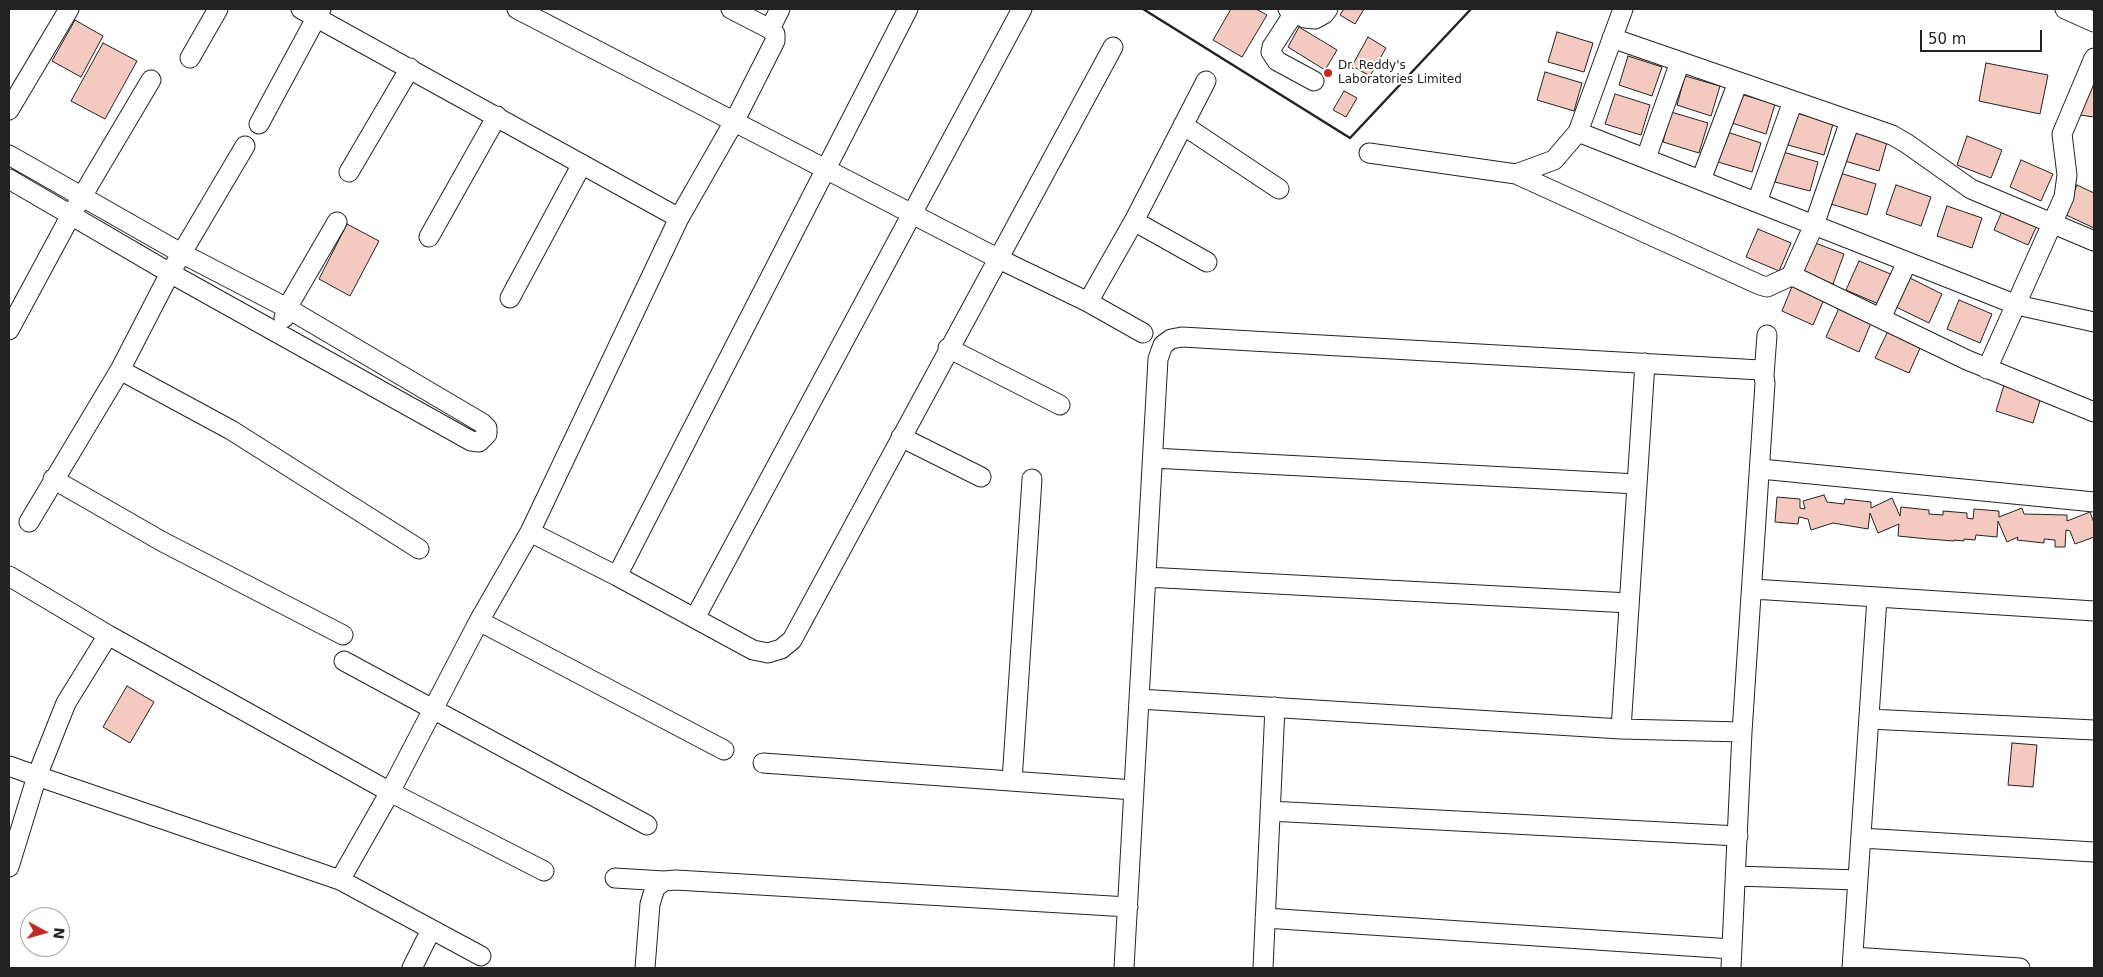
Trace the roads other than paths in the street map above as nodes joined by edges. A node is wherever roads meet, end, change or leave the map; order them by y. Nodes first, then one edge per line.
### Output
1 (69, 9) edge
2 (218, 9) edge
3 (517, 9) edge
4 (732, 9) edge
5 (780, 9) edge
6 (908, 9) edge
7 (1022, 9) edge
8 (1328, 9) edge
9 (1623, 9) edge
10 (2065, 9) edge
11 (313, 11) edge
12 (1291, 11) edge
13 (2094, 22) edge
14 (770, 29) junction
15 (1612, 38) junction
16 (1113, 47) dead end
17 (190, 58) dead end
18 (2094, 58) edge
19 (1680, 62) junction
20 (410, 68) junction
21 (151, 80) dead end
22 (1206, 80) dead end
23 (1314, 82) dead end
24 (1738, 82) junction
25 (1793, 101) junction
26 (9, 110) edge
27 (497, 116) junction
28 (735, 120) junction
29 (1850, 121) junction
30 (259, 124) dead end
31 (1183, 125) junction
32 (1578, 132) junction
33 (245, 146) dead end
34 (1370, 153) dead end
35 (9, 155) edge
36 (1646, 158) junction
37 (582, 164) junction
38 (826, 169) junction
39 (349, 172) dead end
40 (1516, 174) junction
41 (9, 179) edge
42 (1701, 180) junction
43 (1279, 188) dead end
44 (82, 198) junction
45 (1757, 202) junction
46 (912, 214) junction
47 (71, 215) junction
48 (679, 218) junction
49 (1134, 221) junction
50 (337, 222) dead end
51 (2053, 222) junction
52 (1814, 225) junction
53 (429, 237) dead end
54 (2094, 241) edge
55 (181, 253) junction
56 (997, 258) junction
57 (1207, 262) dead end
58 (1908, 262) junction
59 (170, 273) junction
60 (1791, 276) junction
61 (510, 298) dead end
62 (1088, 302) junction
63 (2017, 305) junction
64 (287, 308) junction
65 (1881, 318) junction
66 (11, 321) edge
67 (2094, 322) edge
68 (278, 333) junction
69 (1143, 333) dead end
70 (1767, 335) dead end
71 (948, 348) junction
72 (1645, 363) junction
73 (1987, 369) junction
74 (120, 370) junction
75 (1764, 376) junction
76 (1060, 405) dead end
77 (2094, 412) edge
78 (901, 437) junction
79 (1153, 458) junction
80 (1761, 469) junction
81 (981, 477) dead end
82 (53, 479) junction
83 (1032, 479) dead end
84 (1637, 484) junction
85 (2094, 502) edge
86 (29, 522) dead end
87 (530, 532) junction
88 (419, 549) dead end
89 (618, 576) junction
90 (1146, 577) junction
91 (10, 580) edge
92 (1753, 589) junction
93 (1877, 598) junction
94 (1629, 604) junction
95 (2094, 611) edge
96 (694, 618) junction
97 (478, 620) junction
98 (108, 635) junction
99 (343, 635) dead end
100 (344, 662) dead end
101 (1139, 699) junction
102 (1275, 707) junction
103 (432, 710) junction
104 (1869, 718) junction
105 (1621, 729) junction
106 (2094, 730) edge
107 (1742, 732) junction
108 (724, 750) dead end
109 (763, 763) dead end
110 (9, 766) edge
111 (37, 776) junction
112 (1012, 781) junction
113 (1134, 790) junction
114 (390, 792) junction
115 (1270, 811) junction
116 (647, 825) dead end
117 (1738, 836) junction
118 (1861, 838) junction
119 (2094, 852) edge
120 (9, 867) edge
121 (544, 871) dead end
122 (1736, 876) junction
123 (615, 878) dead end
124 (340, 880) junction
125 (1858, 880) junction
126 (664, 882) junction
127 (1128, 908) junction
128 (1265, 918) junction
129 (431, 930) junction
130 (1732, 949) junction
131 (482, 956) dead end
132 (1852, 963) edge
133 (412, 968) edge
134 (645, 968) edge
135 (1124, 968) edge
136 (1263, 968) edge
137 (1731, 968) edge
138 (2020, 968) edge

1 - 26 street
2 - 17 street
3 - 28 street
4 - 14 street
5 - 14 street
6 - 38 street
7 - 46 street
8 - 12 street
9 - 15 street
10 - 13 street
11 - 20 street
11 - 30 street
12 - 23 street
14 - 28 street
15 - 19 street
15 - 32 street
16 - 56 street
18 - 51 street
19 - 24 street
19 - 36 street
20 - 27 street
20 - 39 street
21 - 44 street
22 - 31 street
24 - 25 street
24 - 42 street
25 - 29 street
25 - 45 street
27 - 37 street
27 - 53 street
28 - 38 street
28 - 48 street
29 - 51 street
29 - 52 street
31 - 43 street
31 - 49 street
32 - 36 street
32 - 40 street
33 - 55 street
34 - 40 street
35 - 44 street
36 - 42 street
37 - 48 street
37 - 61 street
38 - 46 street
38 - 89 street
40 - 60 street
41 - 47 street
42 - 45 street
44 - 47 street
44 - 55 street
45 - 52 street
46 - 56 street
46 - 96 street
47 - 59 street
47 - 66 street
48 - 87 street
49 - 57 street
49 - 62 street
50 - 64 street
51 - 54 street
51 - 63 street
52 - 58 street
52 - 60 street
55 - 59 street
55 - 64 street
56 - 62 street
56 - 71 street
58 - 63 street
58 - 65 street
59 - 68 street
59 - 74 street
60 - 65 street
62 - 69 street
63 - 67 street
63 - 73 street
64 - 68 street
64 - 68 street
65 - 73 street
70 - 75 street
71 - 76 street
71 - 78 street
72 - 75 street
72 - 79 street
72 - 84 street
73 - 77 street
74 - 82 street
74 - 88 street
75 - 80 street
78 - 81 street
78 - 96 street
79 - 84 street
79 - 90 street
80 - 85 street
80 - 92 street
82 - 86 street
82 - 99 street
83 - 112 street
84 - 94 street
87 - 89 street
87 - 97 street
89 - 96 street
90 - 94 street
90 - 101 street
91 - 98 street
92 - 93 street
92 - 107 street
93 - 95 street
93 - 104 street
94 - 105 street
97 - 103 street
97 - 108 street
98 - 111 street
98 - 114 street
100 - 103 street
101 - 102 street
101 - 113 street
102 - 105 street
102 - 115 street
103 - 114 street
103 - 116 street
104 - 106 street
104 - 118 street
105 - 107 street
107 - 117 street
109 - 112 street
110 - 111 street
111 - 120 street
111 - 124 street
112 - 113 street
113 - 127 street
114 - 121 street
114 - 124 street
115 - 117 street
115 - 128 street
117 - 122 street
118 - 119 street
118 - 125 street
122 - 125 street
122 - 130 street
123 - 126 street
124 - 129 street
125 - 132 street
126 - 127 street
126 - 134 street
127 - 135 street
128 - 130 street
128 - 136 street
129 - 131 street
129 - 133 street
130 - 137 street
132 - 138 street

